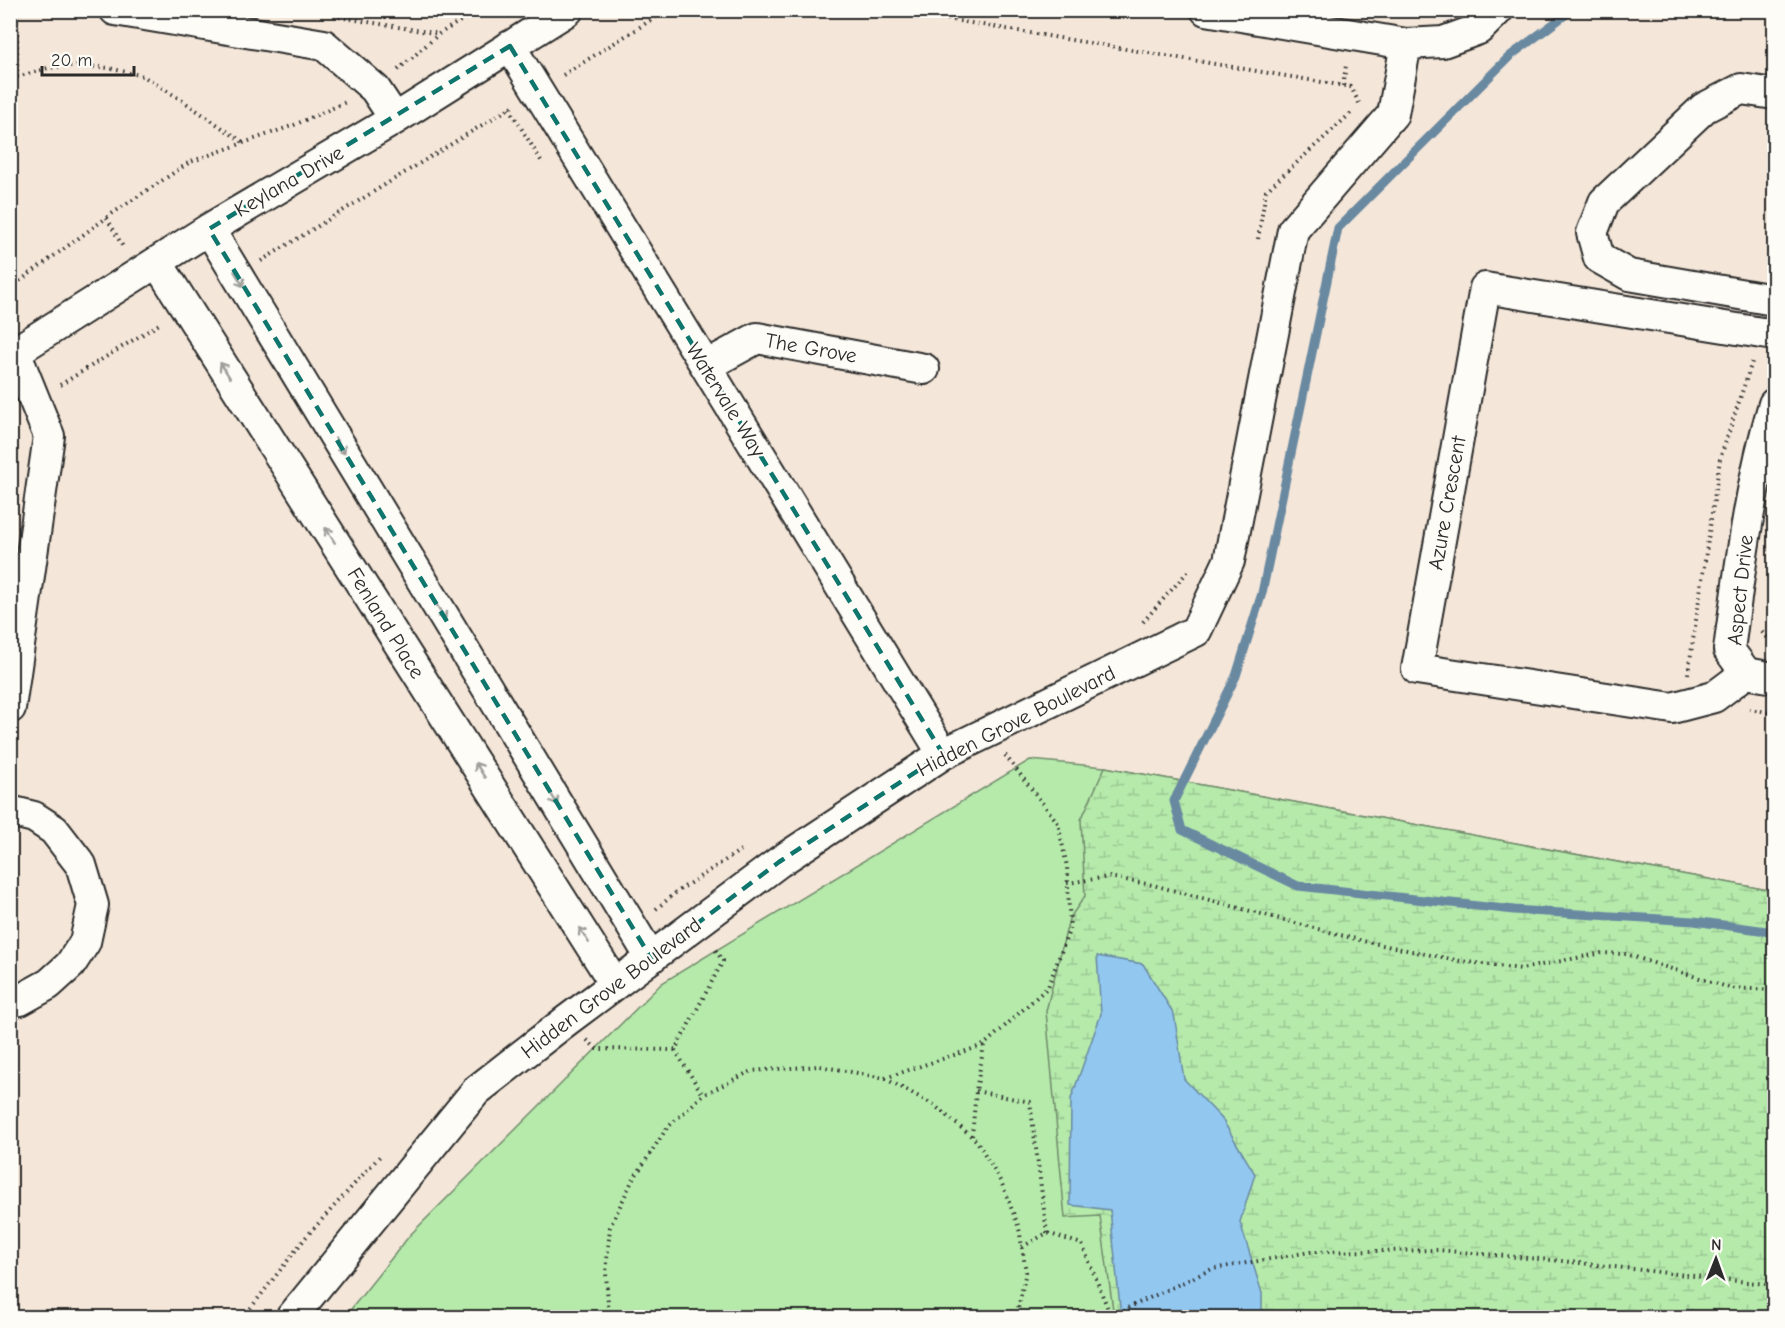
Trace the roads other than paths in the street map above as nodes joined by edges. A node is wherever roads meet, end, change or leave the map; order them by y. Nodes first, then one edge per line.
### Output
1 (115, 10) edge
2 (568, 10) edge
3 (1206, 10) edge
4 (1498, 10) edge
5 (1406, 44) junction
6 (510, 46) junction
7 (1774, 94) edge
8 (395, 119) junction
9 (209, 229) junction
10 (157, 262) junction
11 (1774, 300) edge
12 (1774, 335) edge
13 (13, 353) edge
14 (705, 366) junction
15 (924, 369) dead end
16 (1774, 404) edge
17 (1770, 437) edge
18 (1760, 676) edge
19 (10, 708) edge
20 (943, 754) junction
21 (10, 811) edge
22 (651, 958) junction
23 (615, 984) junction
24 (10, 1002) edge
25 (291, 1317) edge

1 - 8 street
2 - 6 street, Keylana Drive
3 - 5 street
4 - 5 street
5 - 20 street, Hidden Grove Boulevard
6 - 8 street, Keylana Drive
6 - 14 street, Watervale Way
7 - 11 street
8 - 9 street, Keylana Drive
9 - 10 street, Keylana Drive
9 -> 22 street
10 - 13 street, Keylana Drive
23 -> 10 street, Fenland Place
12 - 18 street, Azure Crescent
13 - 19 street
14 - 15 street, The Grove
14 - 20 street, Watervale Way
16 - 17 street, Aspect Drive
17 - 18 street, Aspect Drive
20 - 22 street, Hidden Grove Boulevard
21 - 24 street
22 - 23 street, Hidden Grove Boulevard
23 - 25 street, Hidden Grove Boulevard

